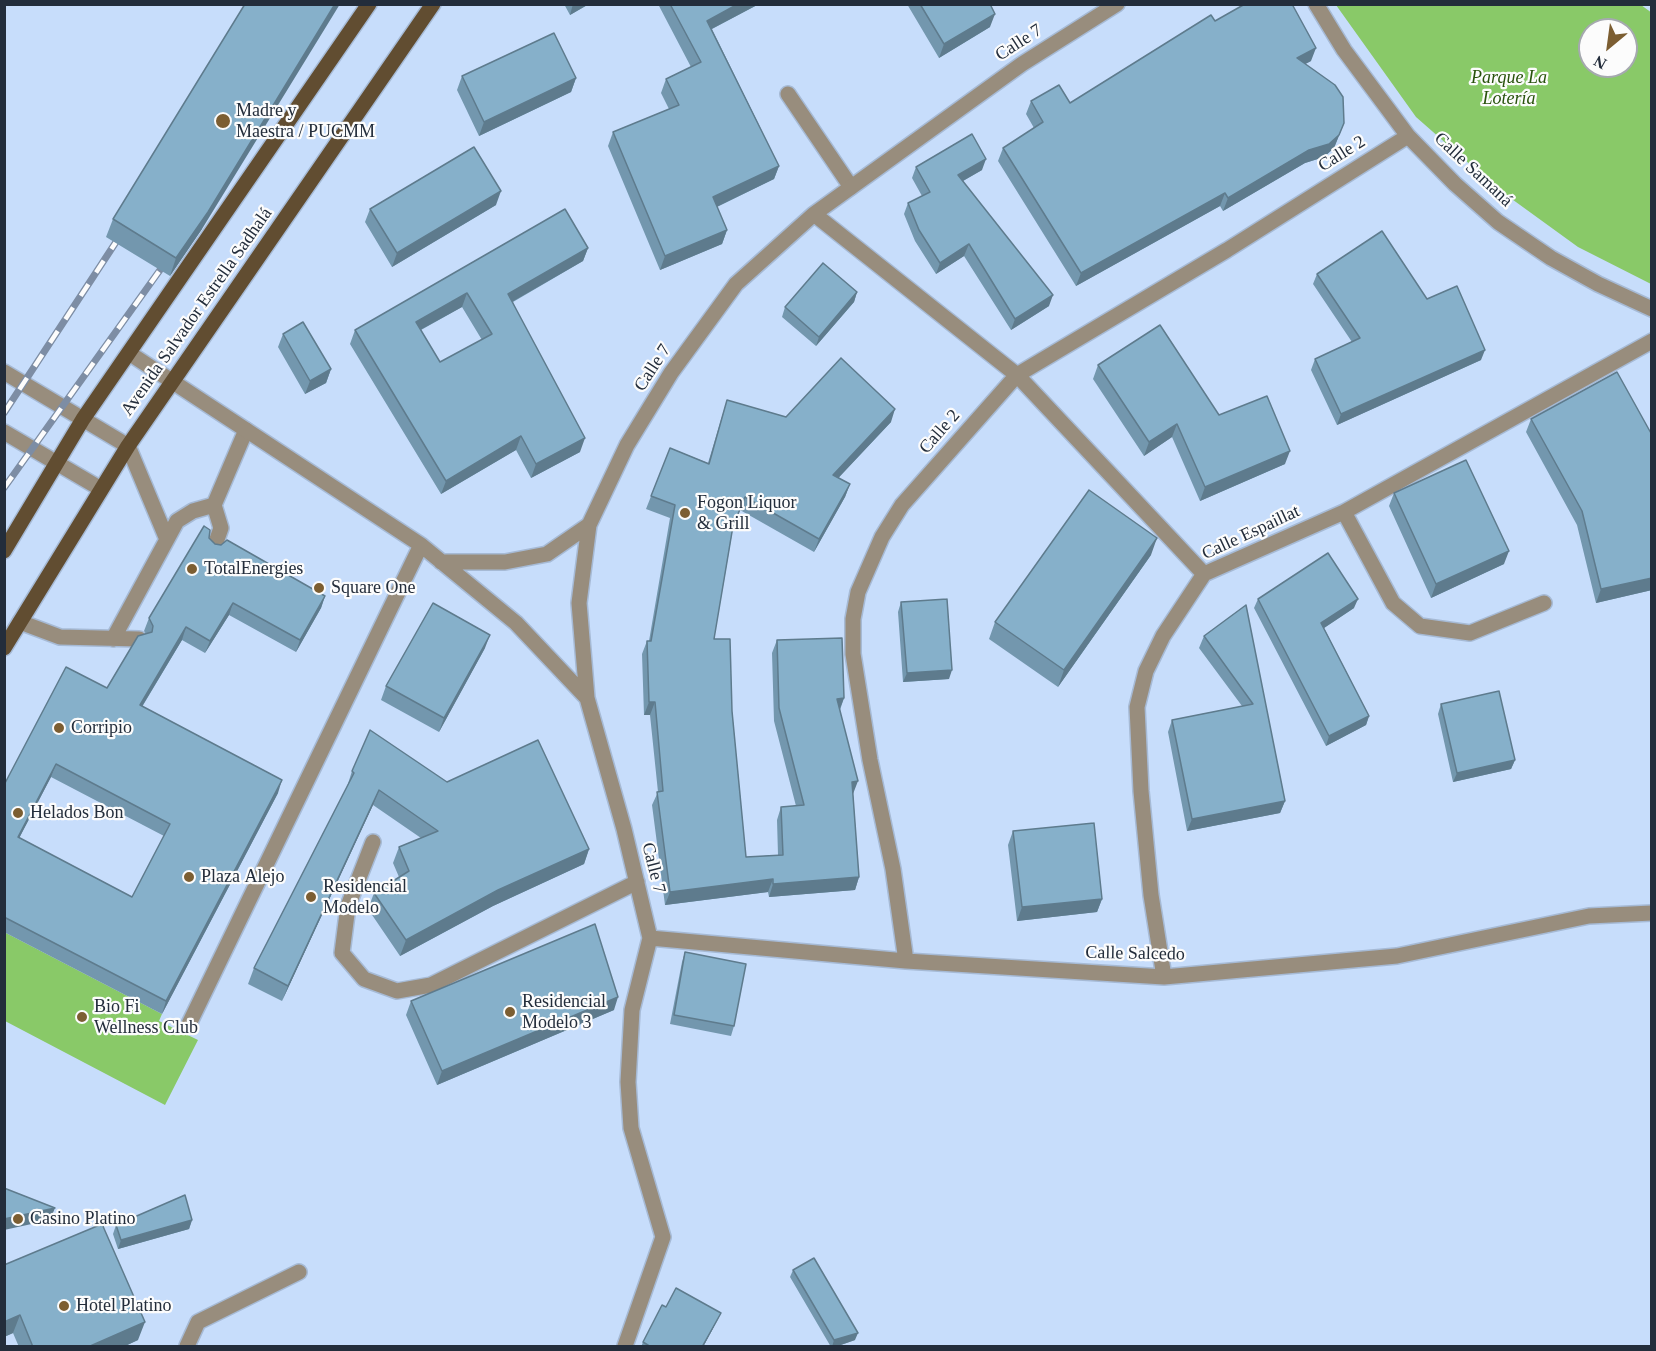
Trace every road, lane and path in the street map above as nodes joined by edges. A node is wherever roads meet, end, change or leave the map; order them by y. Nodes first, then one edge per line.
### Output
1 (369, 4) edge
2 (434, 4) edge
3 (1117, 4) edge
4 (1316, 4) edge
5 (788, 94) dead end
6 (1408, 135) junction
7 (852, 187) junction
8 (814, 213) junction
9 (1652, 309) edge
10 (1652, 341) edge
11 (129, 353) junction
12 (4, 372) edge
13 (1017, 375) junction
14 (172, 381) junction
15 (83, 419) junction
16 (246, 430) junction
17 (4, 432) edge
18 (128, 446) junction
19 (57, 462) junction
20 (101, 489) junction
21 (214, 505) junction
22 (1344, 512) junction
23 (589, 525) junction
24 (166, 537) junction
25 (421, 545) junction
26 (214, 548) edge
27 (4, 551) edge
28 (441, 562) junction
29 (1204, 574) junction
30 (1544, 603) dead end
31 (20, 622) junction
32 (113, 639) junction
33 (139, 639) edge
34 (4, 648) edge
35 (586, 699) junction
36 (373, 842) dead end
37 (637, 882) junction
38 (1652, 913) edge
39 (651, 938) junction
40 (906, 961) junction
41 (1164, 977) junction
42 (189, 1024) dead end
43 (299, 1272) dead end
44 (187, 1347) edge
45 (625, 1347) edge

1 - 11 main road, Avenida Salvador Estrella Sadhalá
2 - 14 main road, Avenida Salvador Estrella Sadhalá
3 - 7 street, Calle 7
4 - 6 street, Calle Samaná
5 - 7 street
6 - 9 street, Calle Samaná
6 - 13 street, Calle 2
7 - 8 street, Calle 7
8 - 13 street
8 - 23 street, Calle 7
10 - 22 street, Calle Espaillat
11 - 14 street
11 - 15 main road, Avenida Salvador Estrella Sadhalá
12 - 15 street
13 - 29 street
13 - 40 street, Calle 2
14 - 16 street
14 - 18 main road, Avenida Salvador Estrella Sadhalá
15 - 18 street
15 - 19 main road, Avenida Salvador Estrella Sadhalá
16 - 21 street
16 - 25 street
17 - 19 street
18 - 20 main road, Avenida Salvador Estrella Sadhalá
18 - 24 street
19 - 20 street
19 - 27 main road, Avenida Salvador Estrella Sadhalá
20 - 31 main road, Avenida Salvador Estrella Sadhalá
21 - 24 street
21 - 26 street
22 - 29 street, Calle Espaillat
22 - 30 street
23 - 28 street
23 - 35 street, Calle 7
24 - 32 street
25 - 28 street
25 - 42 street
28 - 35 street
29 - 41 street, Calle Espaillat
31 - 32 street
31 - 34 main road, Avenida Salvador Estrella Sadhalá
32 - 33 street
35 - 37 street, Calle 7
36 - 37 street
37 - 39 street, Calle 7
38 - 41 street, Calle Salcedo
39 - 40 street, Calle Salcedo
39 - 45 street
40 - 41 street, Calle Salcedo
43 - 44 street

